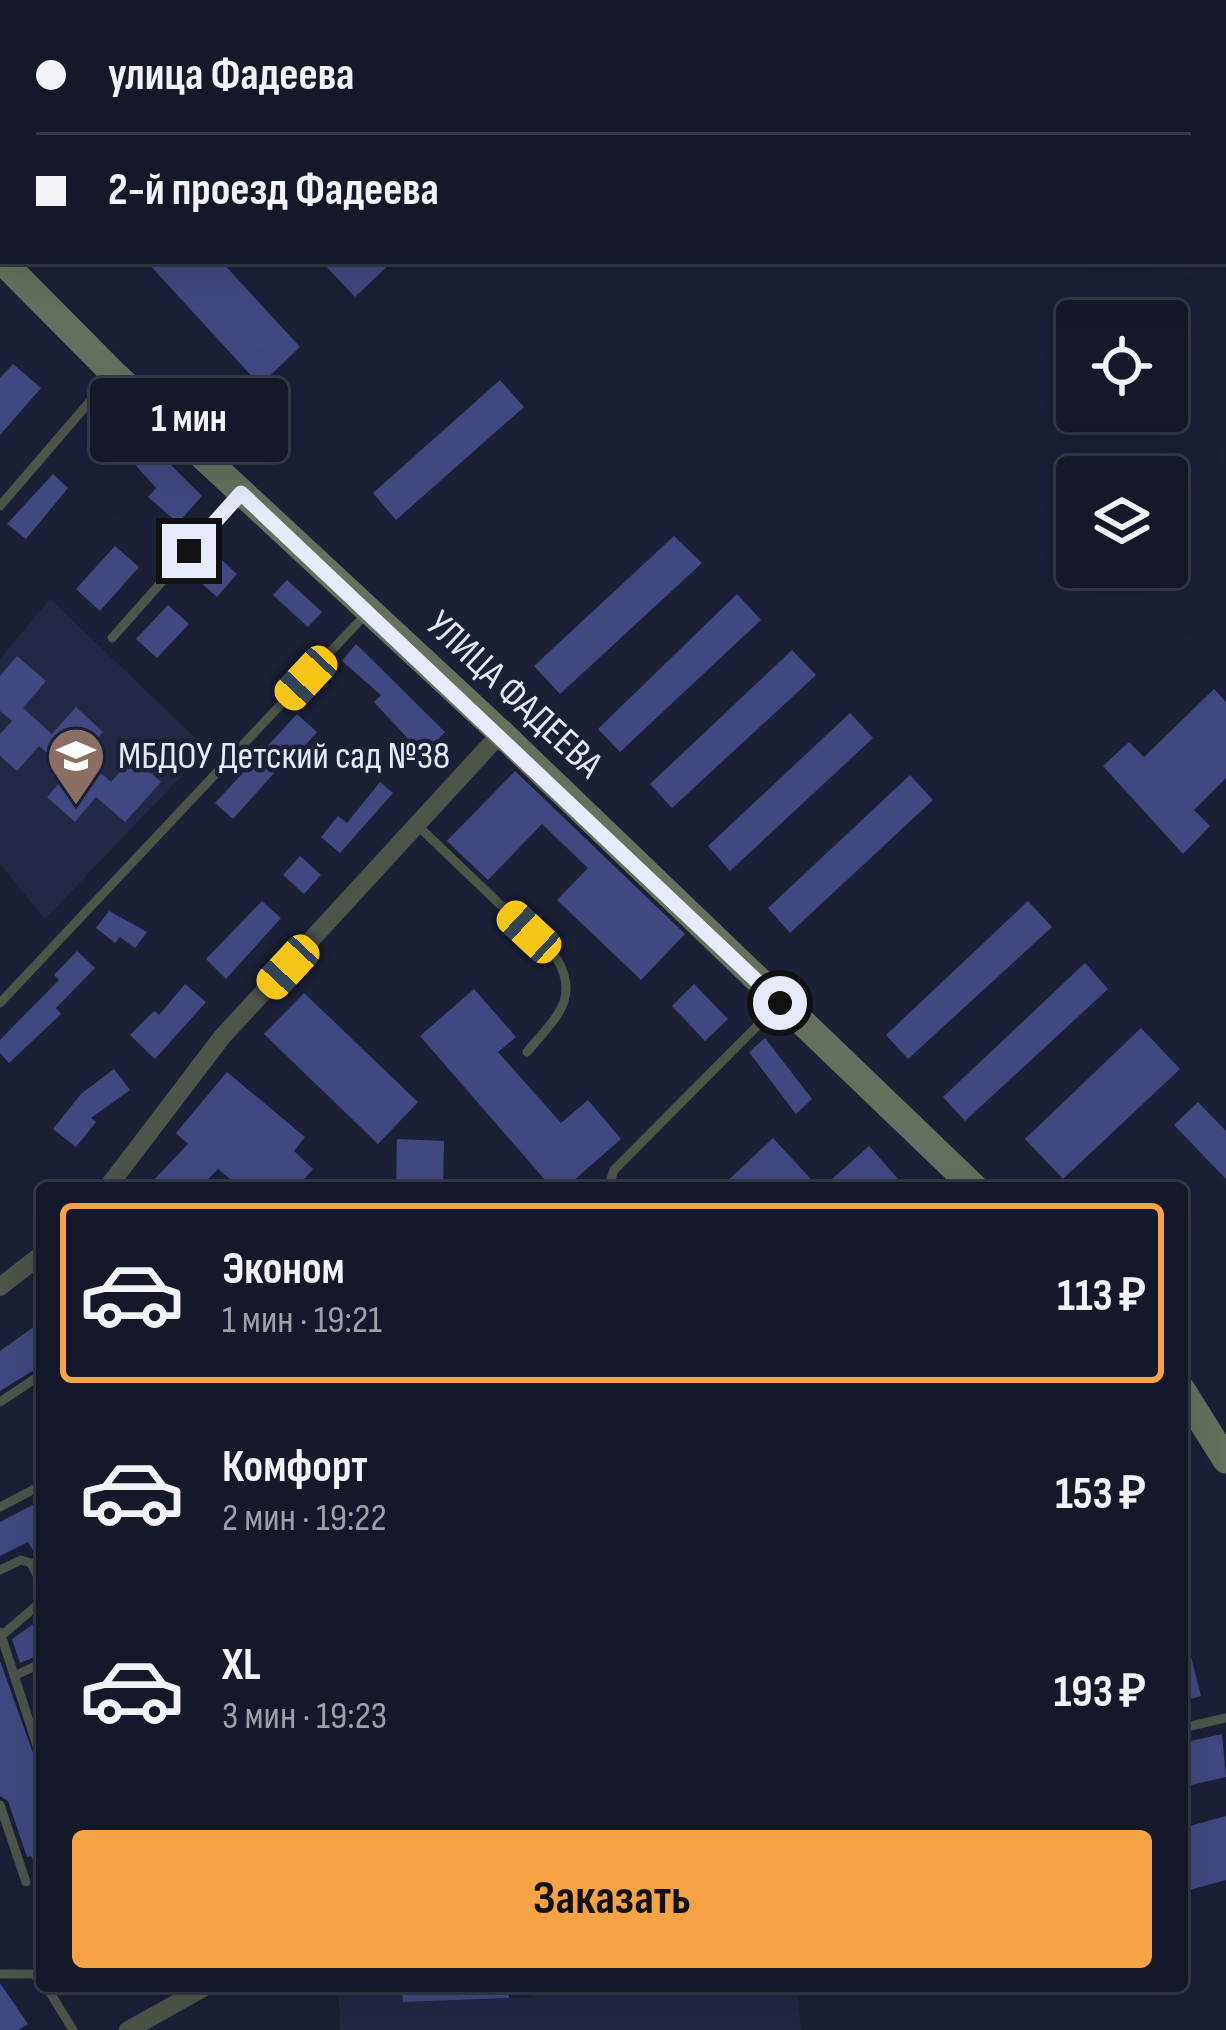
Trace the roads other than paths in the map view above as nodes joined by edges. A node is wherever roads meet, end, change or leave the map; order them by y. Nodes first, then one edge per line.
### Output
1 (5, 264) edge
2 (114, 374) junction
3 (241, 493) junction
4 (0, 506) edge
5 (367, 613) junction
6 (112, 638) dead end
7 (501, 734) junction
8 (418, 826) junction
9 (0, 1003) edge
10 (780, 1003) junction
11 (527, 1052) dead end
12 (112, 1182) edge
13 (610, 1182) edge
14 (962, 1182) edge
15 (36, 1262) edge
16 (0, 1287) edge
17 (36, 1378) edge
18 (1188, 1400) edge
19 (0, 1402) edge
20 (1226, 1460) edge
21 (36, 1488) edge
22 (0, 1507) edge
23 (0, 1570) edge
24 (36, 1573) edge
25 (36, 1606) edge
26 (1, 1634) edge
27 (36, 1666) edge
28 (14, 1676) junction
29 (1226, 1718) edge
30 (1188, 1727) edge
31 (36, 1743) edge
32 (0, 1805) edge
33 (26, 1882) dead end
34 (0, 1974) edge
35 (36, 1976) edge
36 (49, 1992) edge
37 (196, 1992) edge
38 (73, 2030) edge
39 (128, 2030) edge

1 - 2 main road, УЛИЦА ФАДЕЕВА
2 - 3 main road, УЛИЦА ФАДЕЕВА
2 - 4 lane
3 - 5 main road, УЛИЦА ФАДЕЕВА
3 - 6 lane
5 - 7 main road, УЛИЦА ФАДЕЕВА
5 - 9 lane
7 - 8 street
7 - 10 main road, УЛИЦА ФАДЕЕВА
8 - 11 lane
8 - 12 street
10 - 13 lane
10 - 14 main road, УЛИЦА ФАДЕЕВА
15 - 16 street
17 - 19 lane
18 - 20 main road
21 - 22 lane
23 - 24 lane
25 - 26 lane
26 - 28 lane
27 - 28 lane
28 - 31 lane
29 - 30 lane
32 - 33 lane
34 - 35 lane
36 - 38 lane
37 - 39 street

